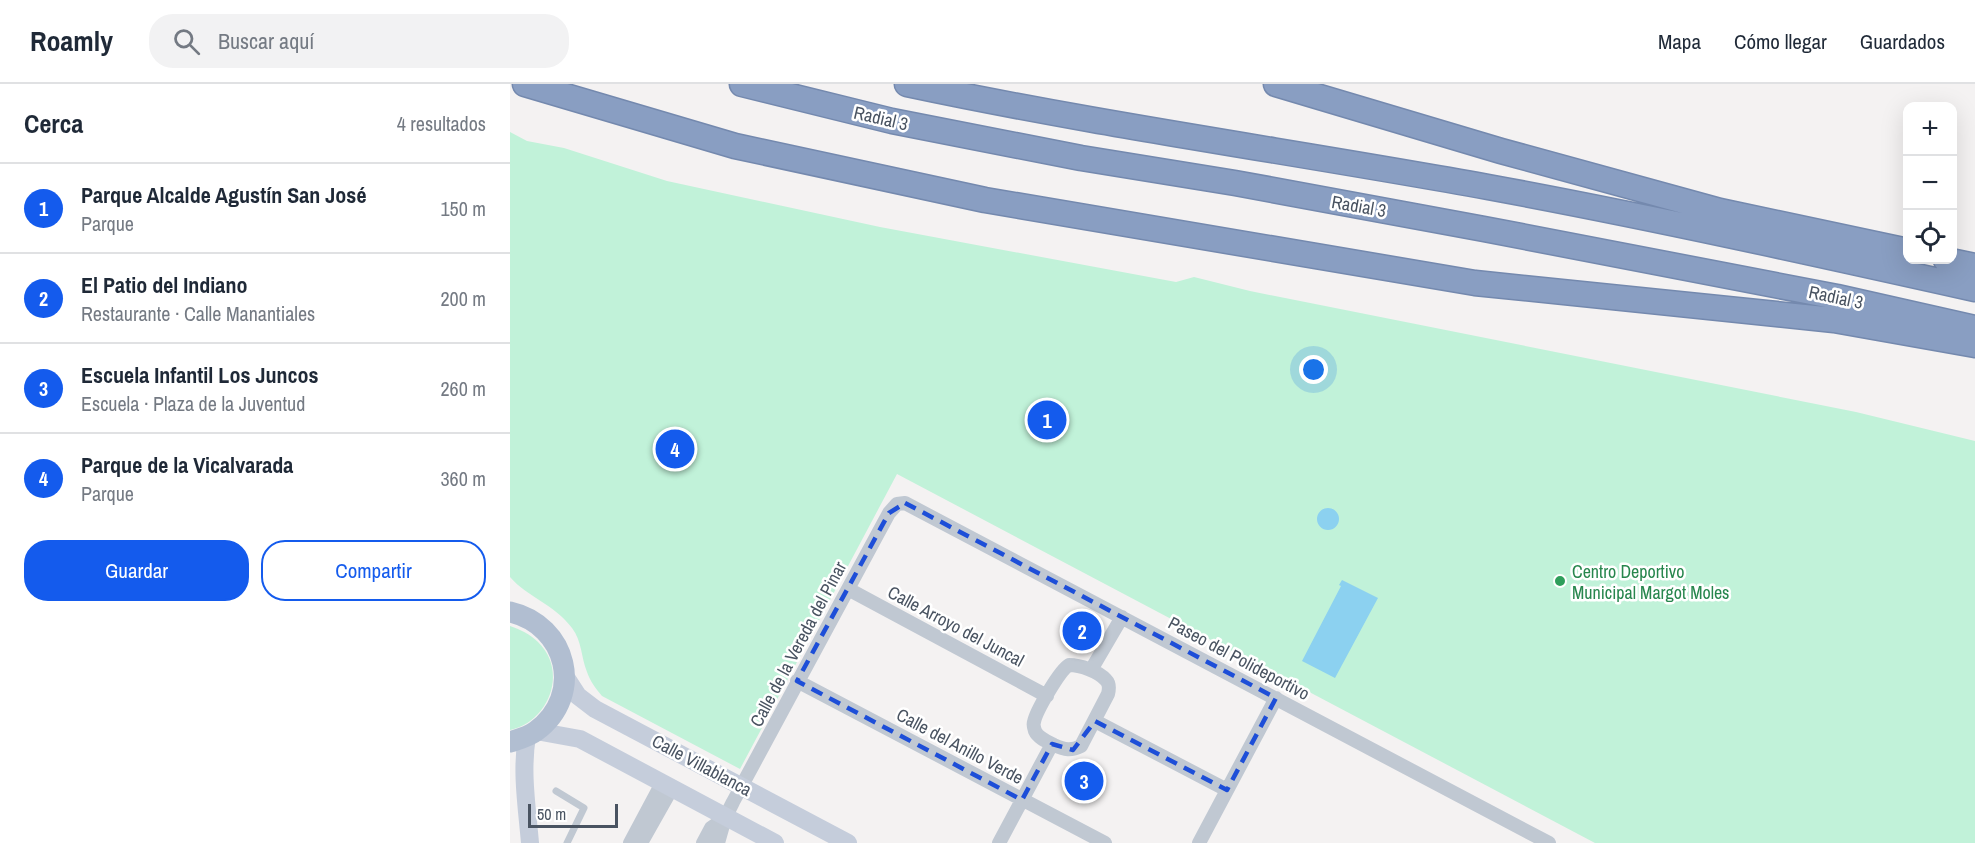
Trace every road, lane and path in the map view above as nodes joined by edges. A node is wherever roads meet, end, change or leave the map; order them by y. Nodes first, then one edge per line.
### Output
1 (525, 84) edge
2 (742, 84) edge
3 (907, 84) edge
4 (1276, 84) edge
5 (1903, 250) edge
6 (1957, 262) edge
7 (1975, 266) edge
8 (1975, 289) edge
9 (1975, 328) edge
10 (1975, 345) edge
11 (912, 507) joint
12 (848, 589) junction
13 (511, 611) edge
14 (1122, 617) junction
15 (1090, 670) junction
16 (565, 676) junction
17 (798, 681) junction
18 (1047, 696) junction
19 (1276, 698) junction
20 (1095, 721) junction
21 (524, 736) edge
22 (1052, 744) junction
23 (667, 785) junction
24 (741, 787) junction
25 (1227, 790) junction
26 (556, 791) dead end
27 (1022, 800) junction
28 (725, 818) junction
29 (530, 843) edge
30 (567, 843) edge
31 (630, 843) edge
32 (641, 843) edge
33 (703, 843) edge
34 (718, 843) edge
35 (775, 843) edge
36 (848, 843) edge
37 (999, 843) edge
38 (1106, 843) edge
39 (1199, 843) edge
40 (1549, 843) edge

1 - 10 highway
2 - 9 highway, Radial 3
3 - 8 highway, Radial 3
4 - 5 highway
6 - 7 highway
11 - 12 street, Calle de la Vereda del Pinar
11 - 14 street, Paseo del Polideportivo
12 - 17 street, Calle de la Vereda del Pinar
12 - 18 street, Calle Arroyo del Juncal
13 - 16 main road
14 - 15 street
14 - 19 street, Paseo del Polideportivo
15 - 18 street
15 - 20 street
16 - 21 main road
16 - 24 main road, Calle Villablanca
17 - 24 street, Calle de la Vereda del Pinar
17 - 27 street, Calle del Anillo Verde
18 - 22 street
19 - 25 street
19 - 40 street, Paseo del Polideportivo
20 - 22 street
20 - 25 street
21 - 23 main road, Calle Villablanca
21 - 29 main road
22 - 27 street
23 - 28 main road, Calle Villablanca
23 - 31 street
23 - 32 street
24 - 28 street, Calle de la Vereda del Pinar
24 - 36 main road, Calle Villablanca
25 - 39 street
26 - 30 lane
27 - 37 street
27 - 38 street, Calle del Anillo Verde
28 - 33 street
28 - 34 street
28 - 35 main road, Calle Villablanca

